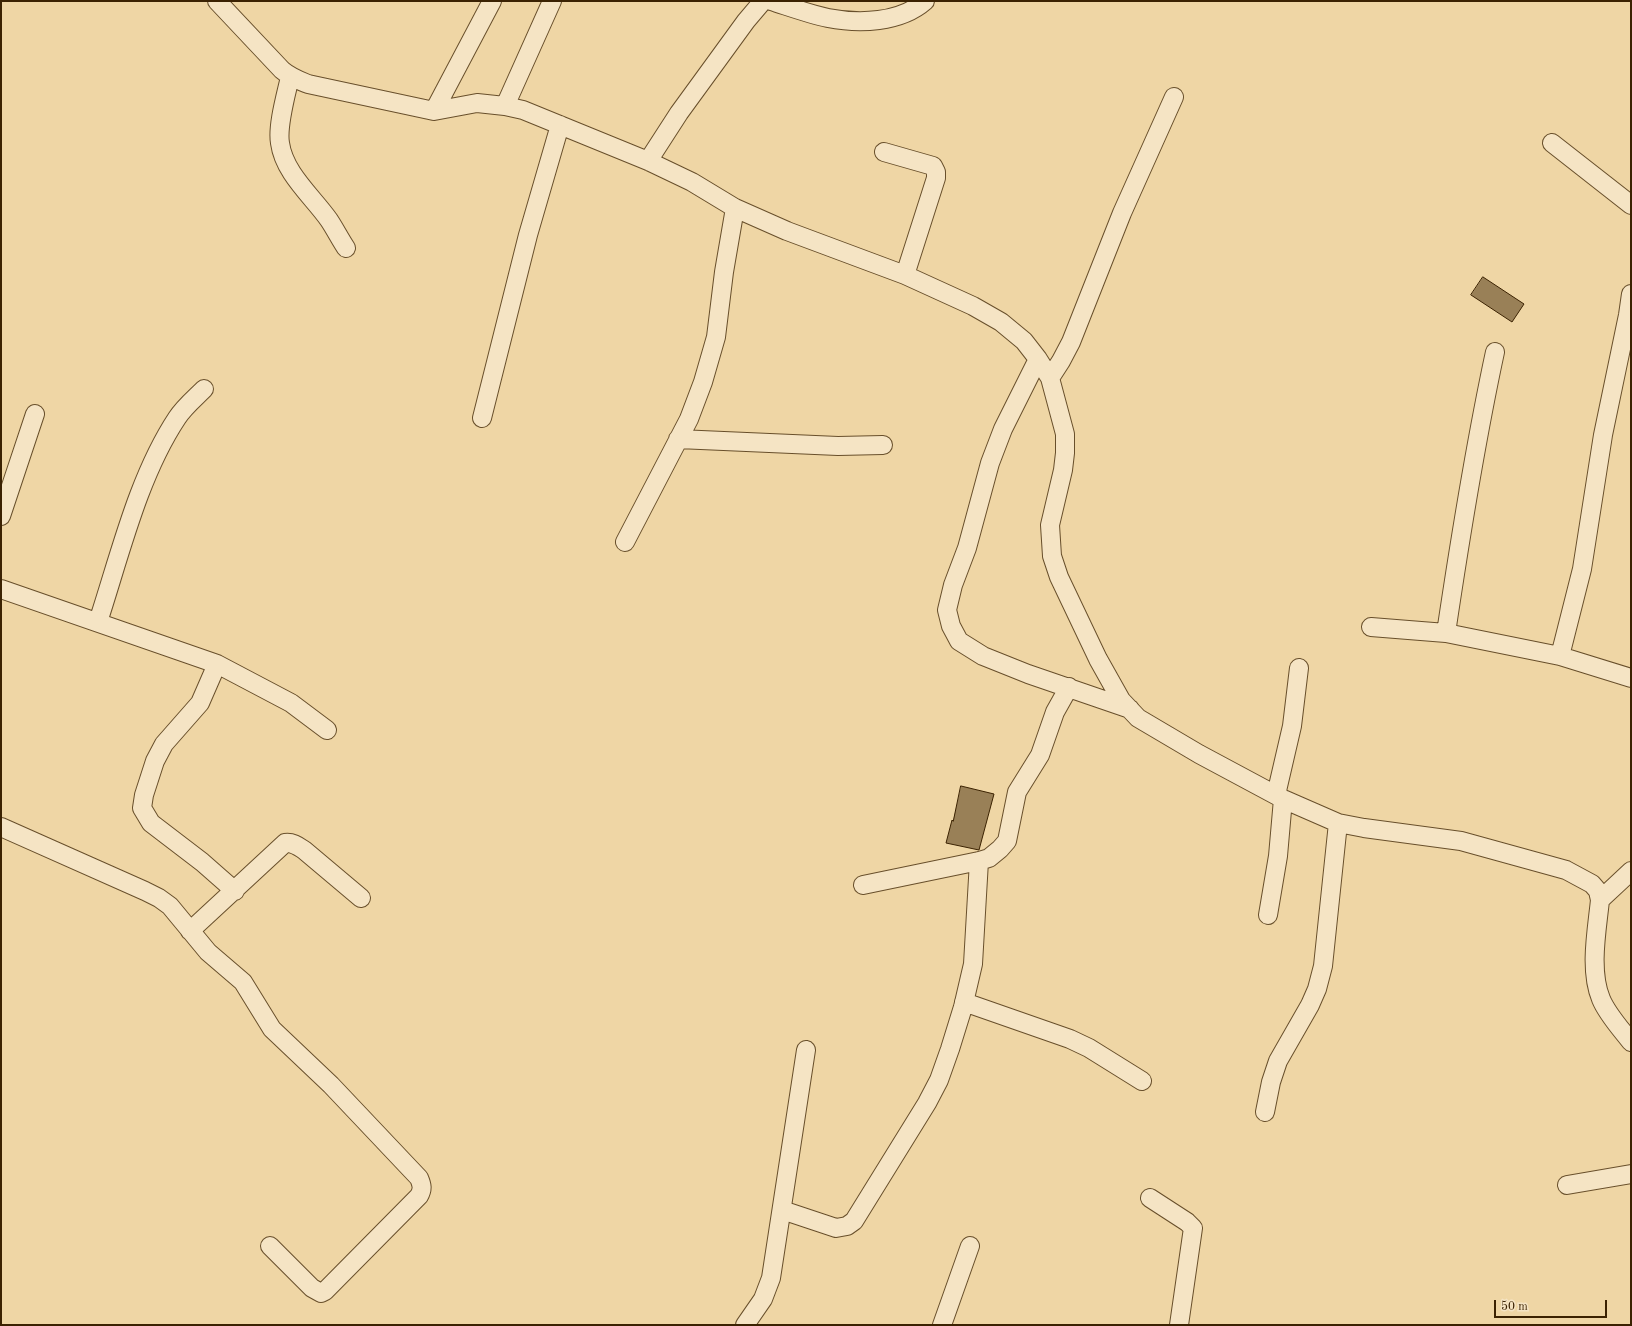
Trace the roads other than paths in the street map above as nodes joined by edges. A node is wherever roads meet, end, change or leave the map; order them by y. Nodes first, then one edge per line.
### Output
1 (217, 1) edge
2 (492, 1) edge
3 (552, 1) edge
4 (763, 1) edge
5 (771, 1) edge
6 (925, 1) edge
7 (290, 76) junction
8 (1174, 97) dead end
9 (505, 106) junction
10 (434, 111) junction
11 (560, 125) junction
12 (1552, 143) dead end
13 (884, 152) dead end
14 (648, 161) junction
15 (1631, 205) edge
16 (735, 208) junction
17 (346, 248) dead end
18 (905, 275) junction
19 (1631, 294) edge
20 (1496, 352) dead end
21 (1038, 359) junction
22 (1050, 378) junction
23 (204, 389) dead end
24 (35, 414) dead end
25 (482, 418) dead end
26 (678, 439) junction
27 (883, 445) dead end
28 (1, 516) edge
29 (625, 542) dead end
30 (1, 589) edge
31 (98, 622) junction
32 (1371, 626) dead end
33 (1446, 633) junction
34 (1560, 656) junction
35 (217, 664) junction
36 (1299, 668) dead end
37 (1631, 678) edge
38 (1069, 687) junction
39 (1130, 709) junction
40 (327, 730) dead end
41 (1279, 797) junction
42 (1338, 823) junction
43 (1, 827) edge
44 (979, 861) junction
45 (1631, 871) edge
46 (863, 885) dead end
47 (235, 891) junction
48 (360, 898) dead end
49 (1600, 900) junction
50 (1268, 915) dead end
51 (190, 931) junction
52 (964, 1002) junction
53 (1631, 1042) edge
54 (806, 1050) dead end
55 (1142, 1081) dead end
56 (1265, 1112) dead end
57 (1631, 1174) edge
58 (1568, 1185) dead end
59 (1150, 1198) dead end
60 (782, 1210) junction
61 (270, 1246) dead end
62 (970, 1246) dead end
63 (744, 1325) edge
64 (942, 1325) edge
65 (1179, 1325) edge

1 - 7 street
2 - 10 street
3 - 9 street
4 - 14 street
5 - 6 street
7 - 10 street
7 - 17 street
8 - 22 street
9 - 10 street
9 - 11 street
11 - 14 street
11 - 25 street
12 - 15 street
13 - 18 street
14 - 16 street
16 - 18 street
16 - 26 street
18 - 21 street
19 - 34 street
20 - 33 street
21 - 22 street
21 - 38 street
22 - 39 street
23 - 31 street
24 - 28 street
26 - 27 street
26 - 29 street
30 - 31 street
31 - 35 street
32 - 33 street
33 - 34 street
34 - 37 street
35 - 40 street
35 - 47 street
36 - 41 street
38 - 39 street
38 - 44 street
39 - 41 street
41 - 42 street
41 - 50 street
42 - 49 street
42 - 56 street
43 - 51 street
44 - 46 street
44 - 52 street
45 - 49 street
47 - 48 street
47 - 51 street
49 - 53 street
51 - 61 street
52 - 55 street
52 - 60 street
54 - 60 street
57 - 58 street
59 - 65 street
60 - 63 street
62 - 64 street

